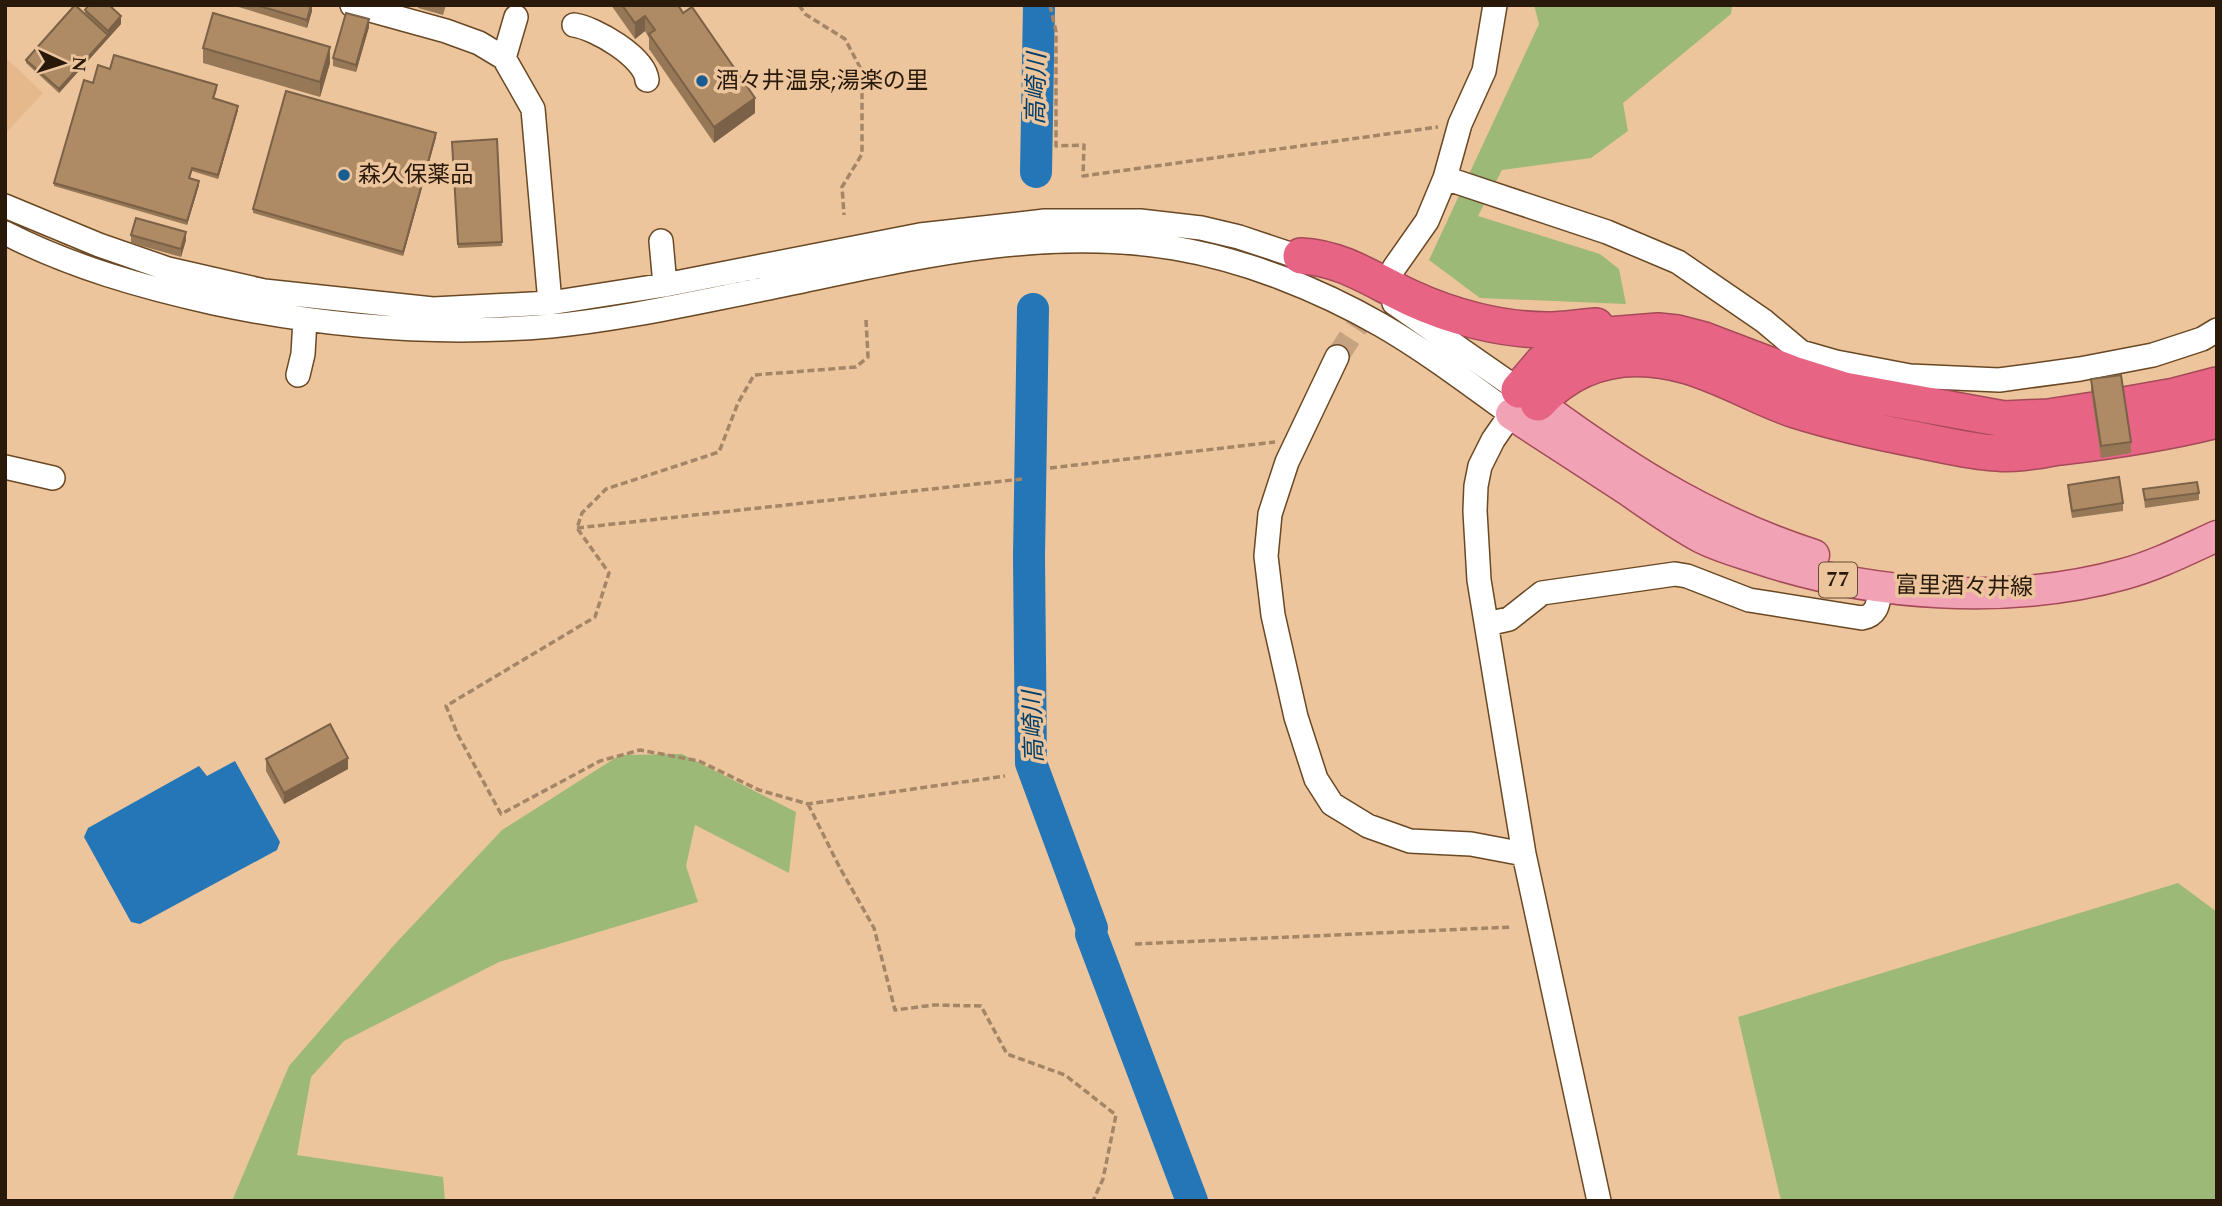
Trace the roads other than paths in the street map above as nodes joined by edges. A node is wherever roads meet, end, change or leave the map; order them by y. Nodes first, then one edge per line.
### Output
1 (352, 5) edge
2 (1495, 5) edge
3 (516, 17) dead end
4 (574, 25) dead end
5 (504, 58) junction
6 (647, 80) dead end
7 (1445, 178) junction
8 (5, 206) edge
9 (5, 233) edge
10 (661, 241) dead end
11 (1301, 256) junction
12 (1394, 268) tunnel mouth
13 (664, 285) junction
14 (550, 303) junction
15 (305, 320) junction
16 (2217, 330) edge
17 (1658, 331) junction
18 (1337, 358) tunnel mouth
19 (298, 375) dead end
20 (2217, 385) edge
21 (1523, 402) junction
22 (2217, 420) edge
23 (5, 467) edge
24 (53, 478) dead end
25 (2209, 539) edge
26 (1881, 587) junction
27 (1487, 624) junction
28 (1524, 854) junction
29 (1599, 1201) edge

1 - 5 street
2 - 7 street
3 - 5 street
4 - 6 street
5 - 14 street
7 - 12 street
7 - 16 street
8 - 14 street
9 - 15 street
10 - 13 street
11 - 13 street
11 - 17 highway
11 - 21 street
13 - 14 street
15 - 19 street
15 - 21 street
17 - 20 highway
17 - 21 highway
18 - 28 street
21 - 22 highway
21 - 25 main road, 富里酒々井線 / 77
21 - 26 main road, 富里酒々井線 / 77
21 - 27 street
23 - 24 street
25 - 26 main road, 富里酒々井線 / 77
26 - 27 street
27 - 28 street
28 - 29 street

